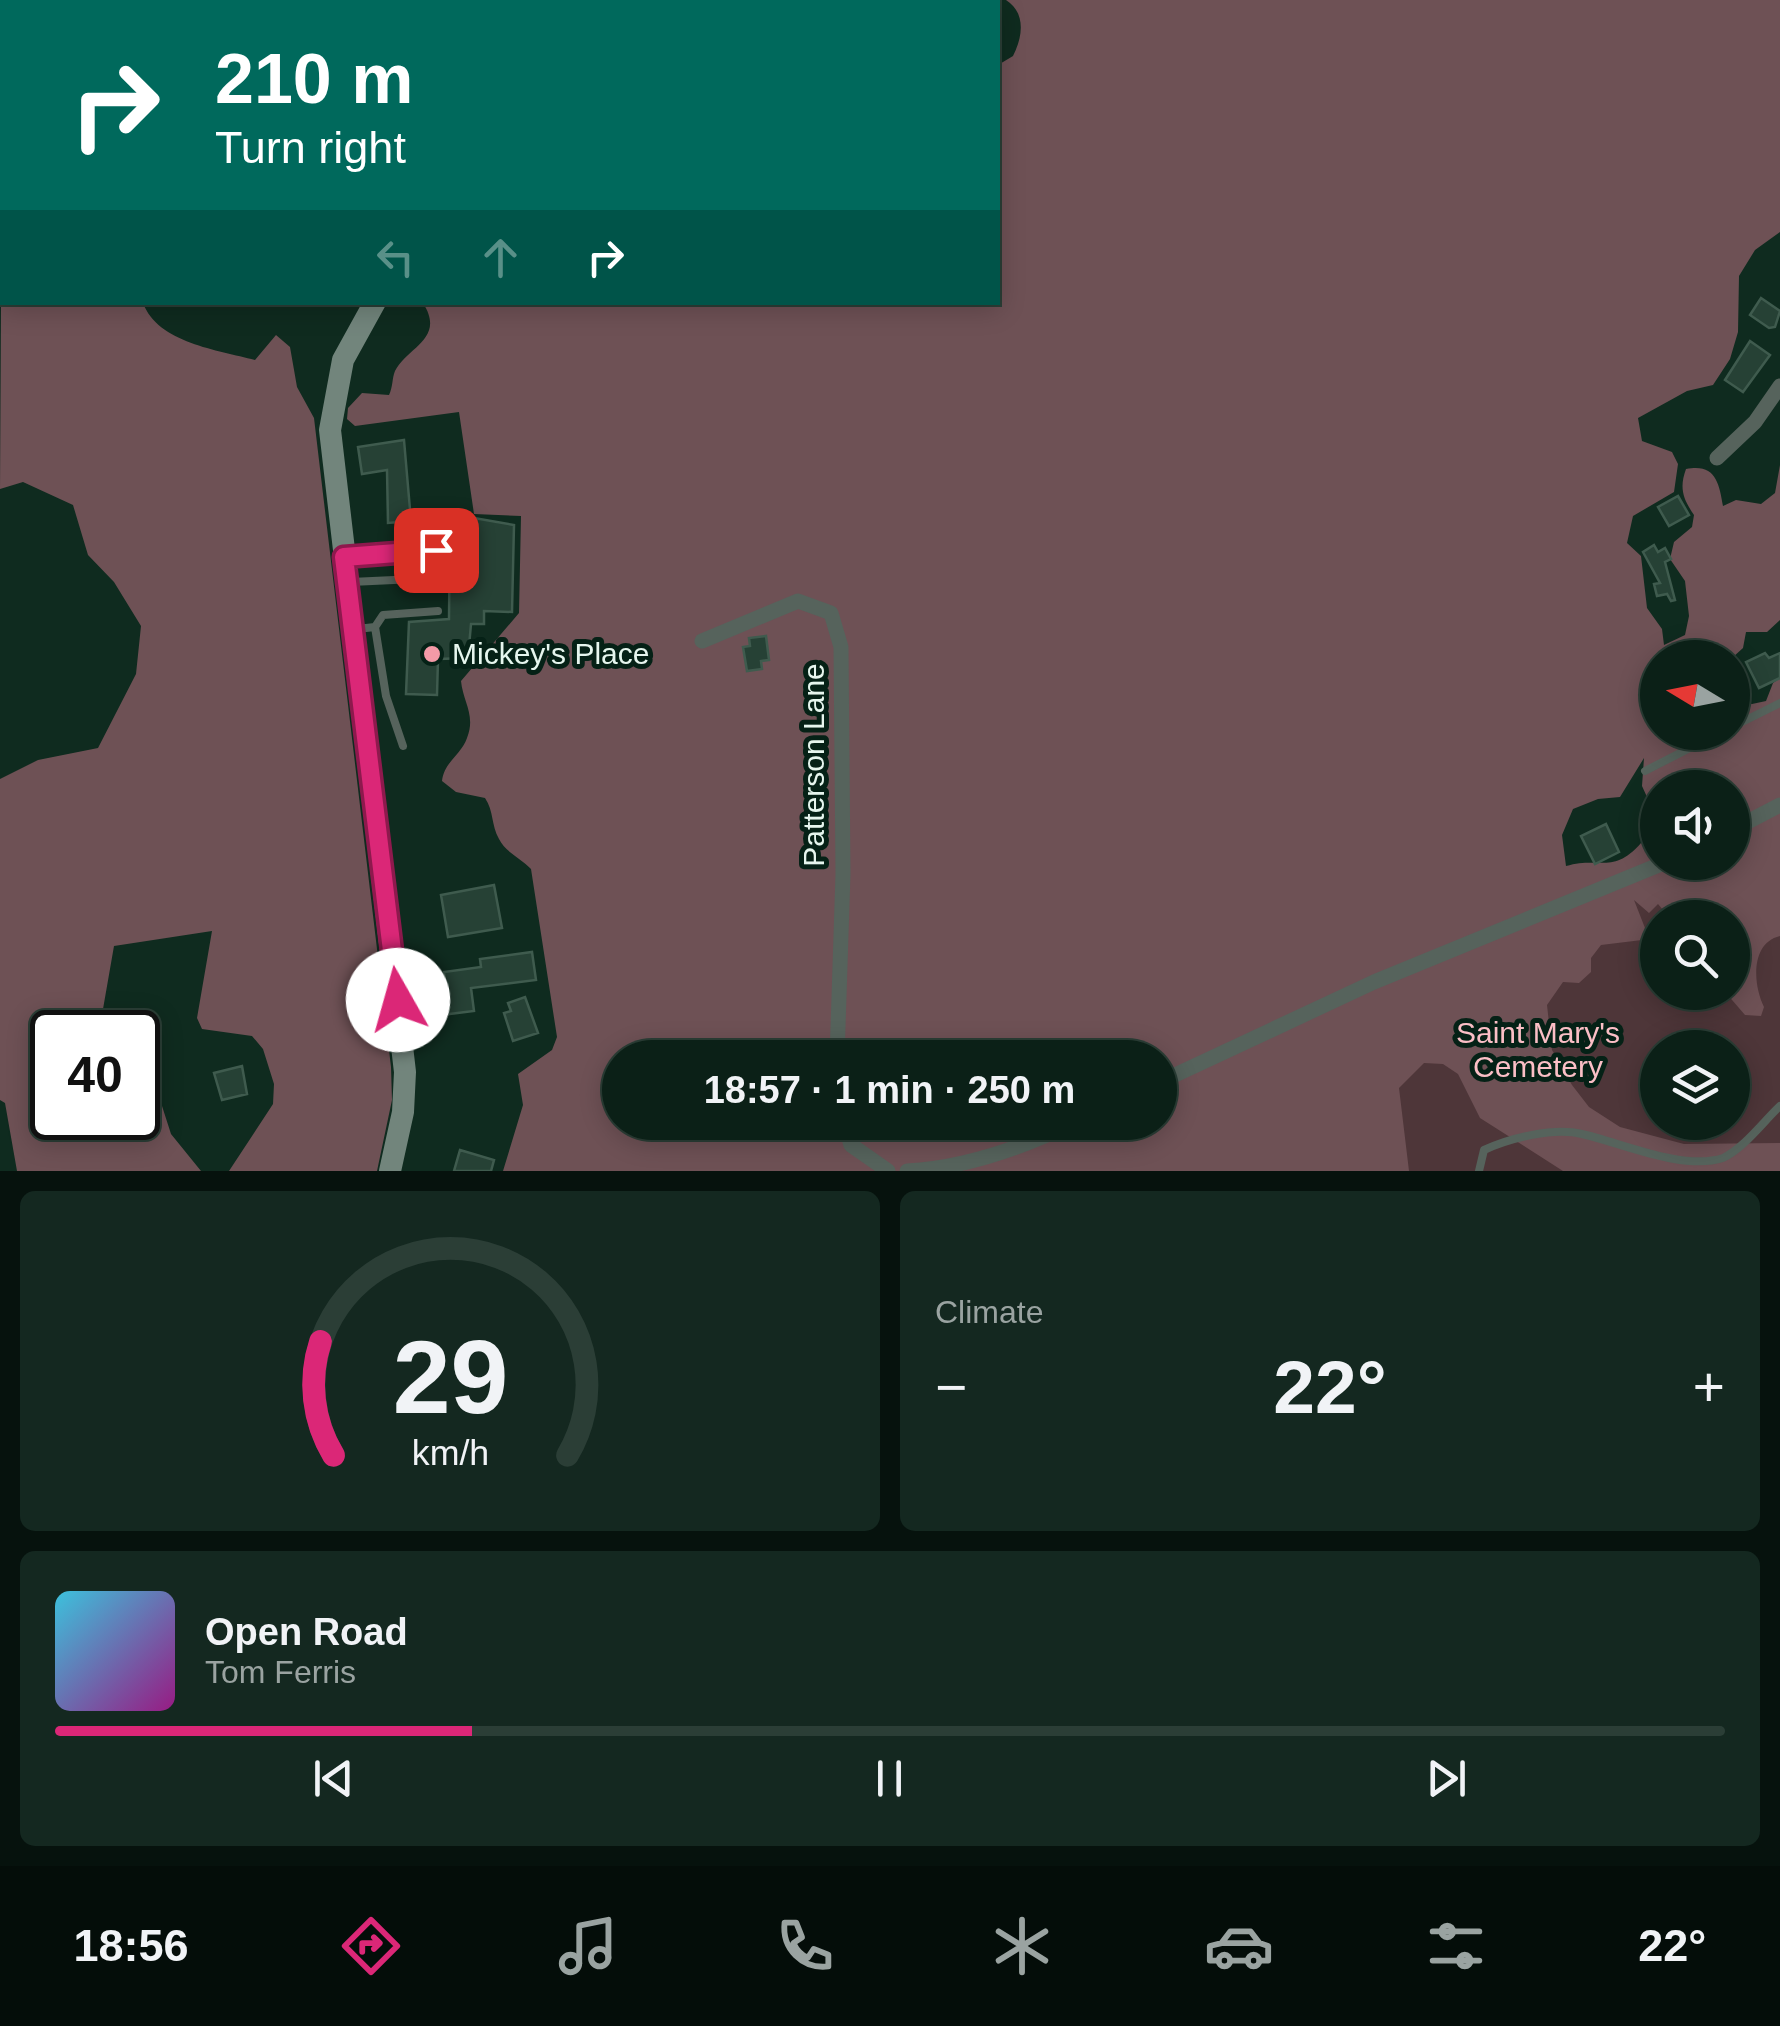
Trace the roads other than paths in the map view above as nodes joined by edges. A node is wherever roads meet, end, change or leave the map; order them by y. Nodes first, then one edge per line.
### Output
1 (372, 305) edge
2 (1780, 386) edge
3 (1716, 458) dead end
4 (436, 550) dead end
5 (344, 557) junction
6 (437, 578) dead end
7 (347, 582) junction
8 (438, 611) dead end
9 (364, 628) junction
10 (702, 641) dead end
11 (1780, 703) edge
12 (1750, 718) edge
13 (403, 746) dead end
14 (1686, 750) edge
15 (1647, 770) edge
16 (1780, 805) edge
17 (1750, 821) edge
18 (1640, 873) edge
19 (838, 1040) edge
20 (1177, 1074) edge
21 (1780, 1106) edge
22 (849, 1140) edge
23 (1038, 1140) edge
24 (390, 1171) edge
25 (888, 1171) edge
26 (907, 1171) edge
27 (1479, 1171) edge

1 - 5 street
2 - 3 street
4 - 5 lane
5 - 7 street
6 - 7 lane
7 - 9 street
8 - 9 lane
9 - 13 lane
9 - 24 street
10 - 19 street, Patterson Lane
11 - 12 lane
14 - 15 lane
16 - 17 street
18 - 20 street
21 - 27 lane
22 - 25 street
23 - 26 street

